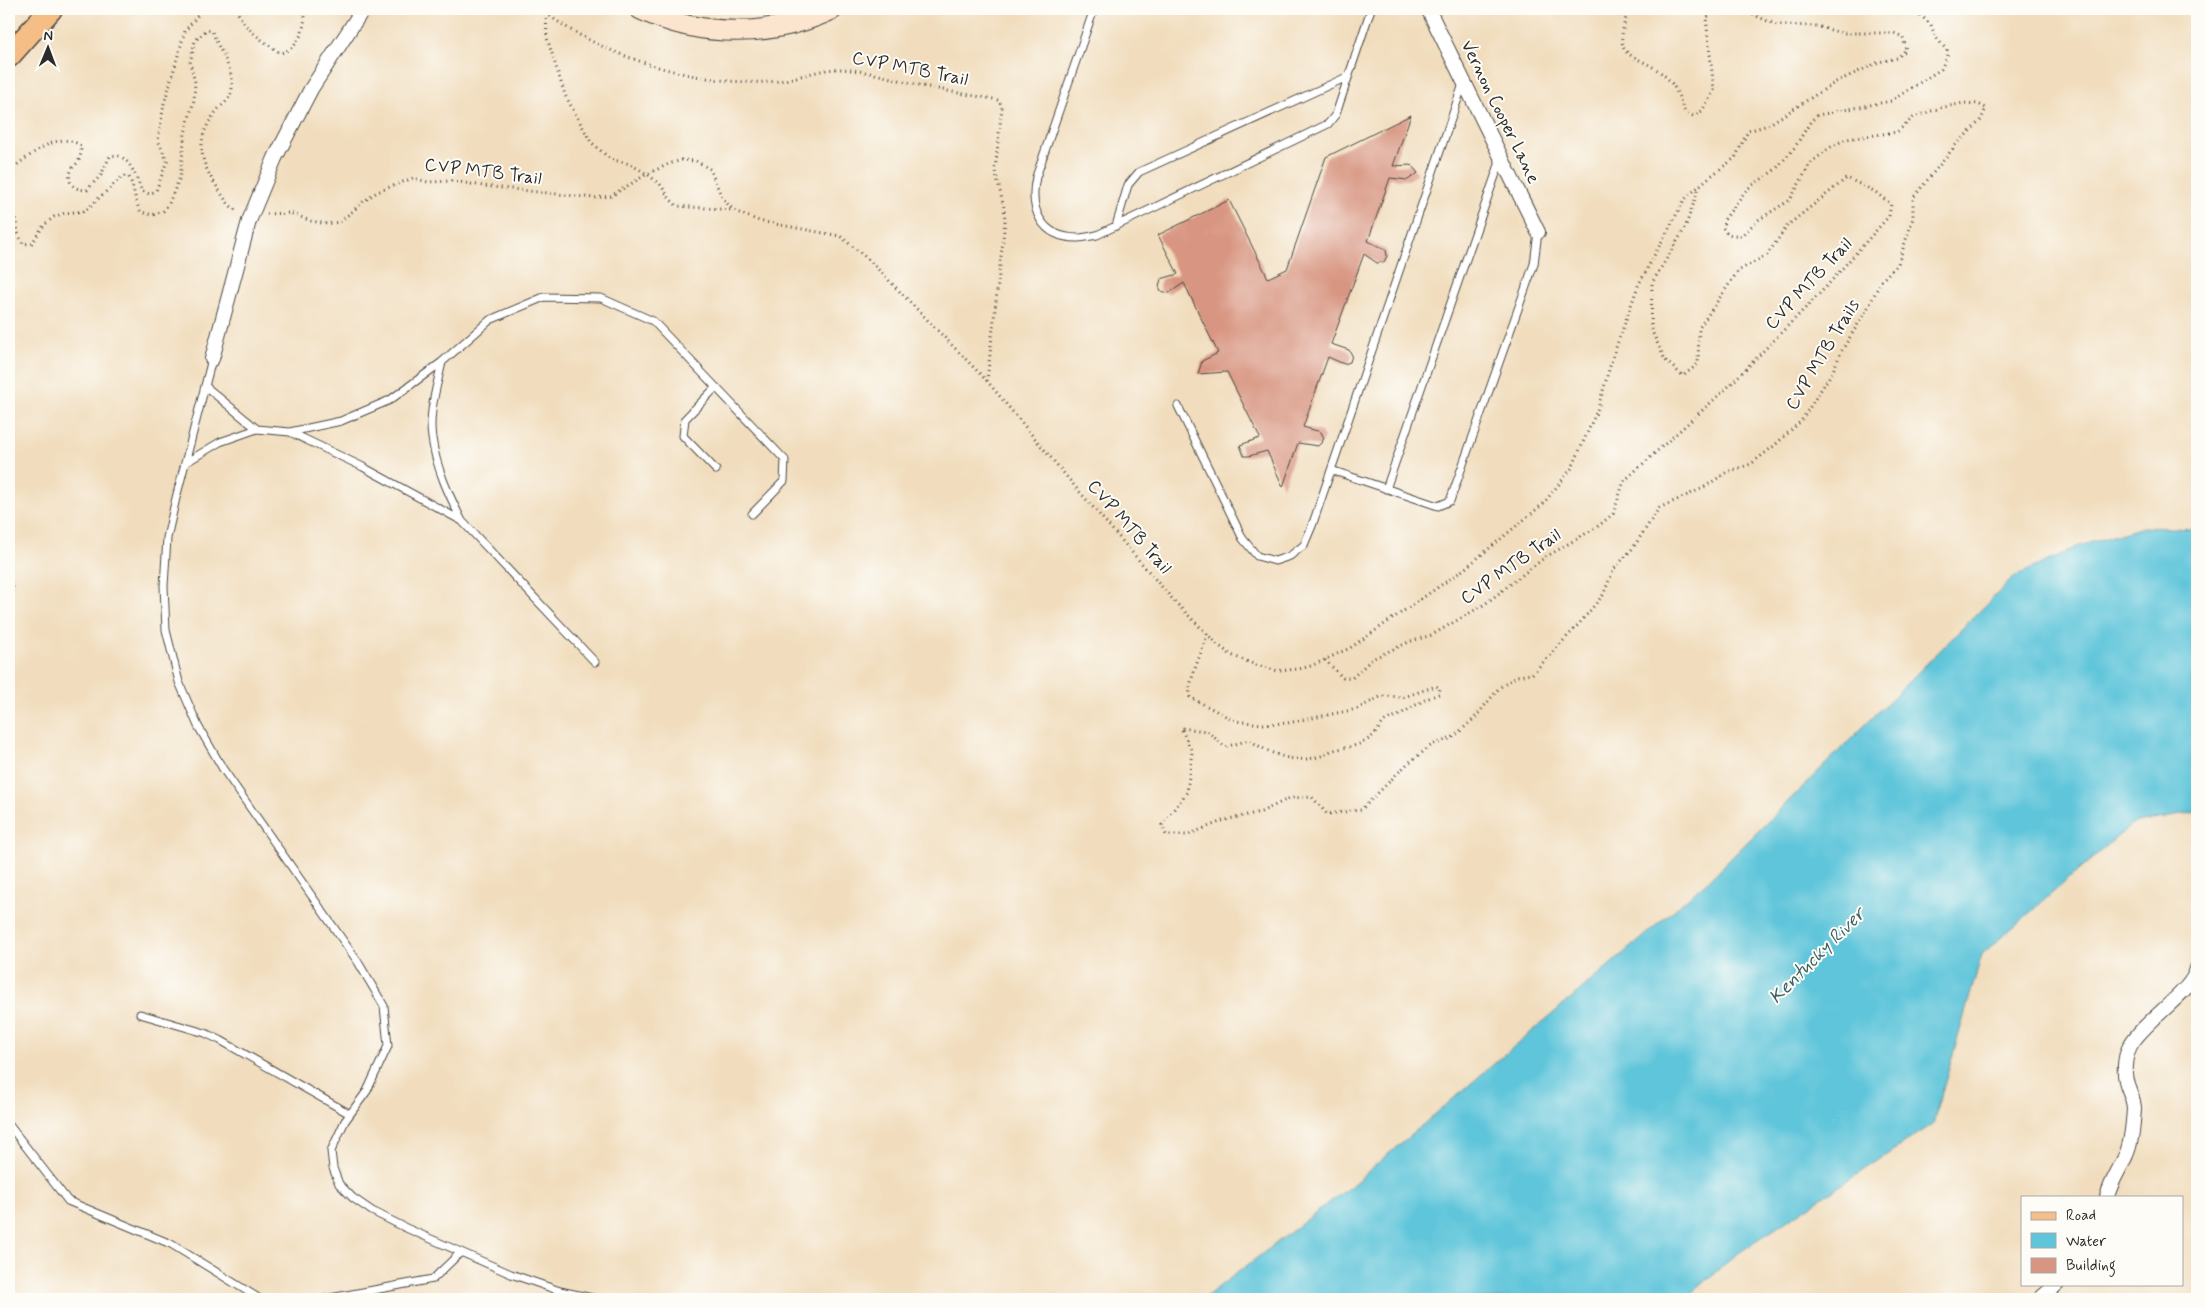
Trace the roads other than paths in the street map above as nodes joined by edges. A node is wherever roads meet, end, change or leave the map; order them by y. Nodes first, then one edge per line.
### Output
1 (50, 9) edge
2 (363, 9) edge
3 (640, 9) edge
4 (833, 9) edge
5 (1094, 9) edge
6 (1371, 9) edge
7 (1428, 9) edge
8 (10, 55) edge
9 (1349, 76) junction
10 (1464, 81) junction
11 (1502, 158) junction
12 (1116, 226) junction
13 (1538, 232) joint
14 (212, 359) joint
15 (442, 362) junction
16 (205, 386) junction
17 (716, 387) junction
18 (1178, 406) dead end
19 (257, 429) junction
20 (290, 432) junction
21 (185, 464) junction
22 (716, 470) dead end
23 (1331, 470) junction
24 (1386, 488) junction
25 (752, 514) dead end
26 (462, 522) junction
27 (595, 662) dead end
28 (2197, 968) edge
29 (140, 1014) dead end
30 (350, 1114) junction
31 (9, 1125) edge
32 (2107, 1196) edge
33 (461, 1252) junction
34 (2055, 1286) edge
35 (260, 1299) edge
36 (325, 1299) edge
37 (597, 1299) edge
38 (2040, 1299) edge

1 - 8 main road
2 - 14 street
3 - 4 street
5 - 12 lane
6 - 9 lane
7 - 10 street, Vernon Cooper Lane
9 - 12 lane
9 - 12 lane
10 - 11 street, Vernon Cooper Lane
10 - 23 lane
11 - 13 street, Vernon Cooper Lane
11 - 24 lane
13 - 24 lane
14 - 16 lane
15 - 17 lane
15 - 20 lane
15 - 26 lane
16 - 19 lane
16 - 21 lane
17 - 22 lane
17 - 25 lane
18 - 23 lane
19 - 20 lane
19 - 21 lane
20 - 26 lane
21 - 30 lane
23 - 24 lane
26 - 27 lane
28 - 32 street
29 - 30 lane
30 - 33 lane
31 - 35 lane
33 - 36 lane
33 - 37 lane
34 - 38 street

